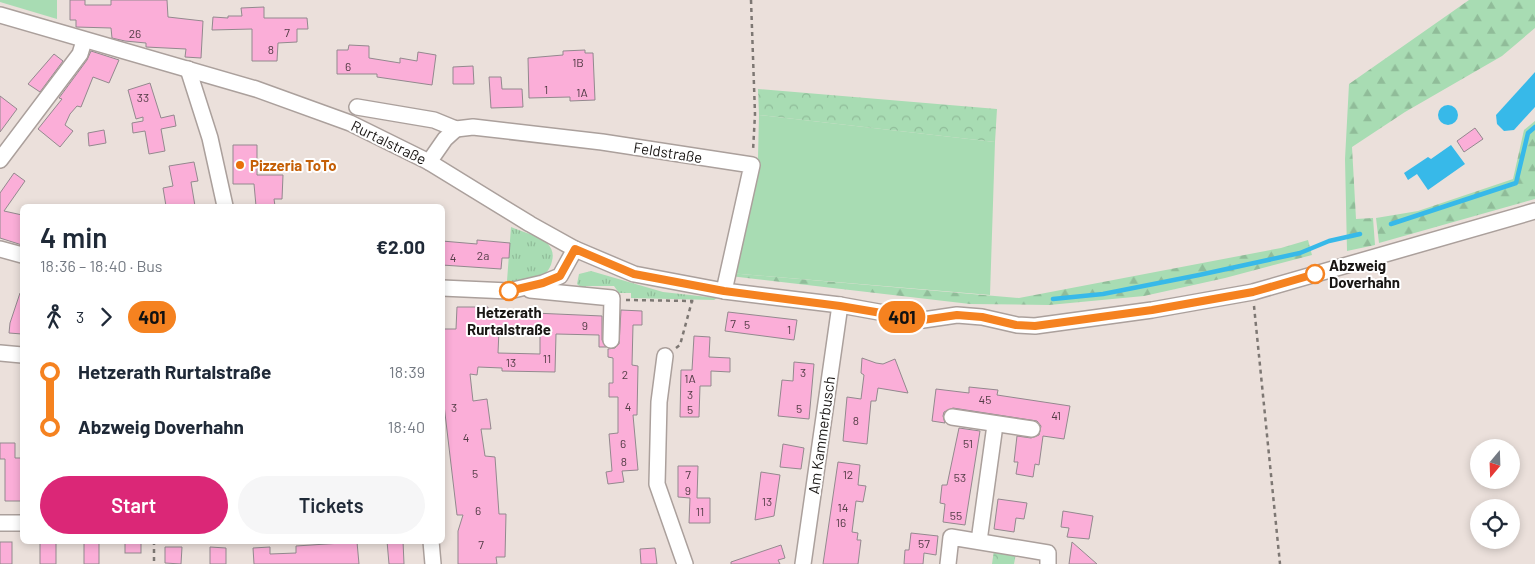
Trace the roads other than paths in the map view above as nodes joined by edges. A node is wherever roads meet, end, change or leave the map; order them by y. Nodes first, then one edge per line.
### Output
1 (0, 15) edge
2 (84, 41) junction
3 (188, 69) junction
4 (357, 107) dead end
5 (456, 129) junction
6 (0, 160) edge
7 (429, 162) junction
8 (225, 204) edge
9 (1535, 211) edge
10 (0, 249) edge
11 (575, 249) junction
12 (20, 254) edge
13 (445, 288) edge
14 (521, 289) junction
15 (724, 291) junction
16 (840, 306) junction
17 (611, 340) dead end
18 (0, 353) edge
19 (20, 355) edge
20 (665, 356) road end
21 (952, 417) dead end
22 (995, 425) junction
23 (1032, 429) dead end
24 (0, 522) edge
25 (20, 523) edge
26 (979, 541) junction
27 (431, 544) edge
28 (433, 564) edge
29 (685, 564) edge
30 (803, 564) edge
31 (948, 564) edge
32 (1048, 564) edge

1 - 2 street, Rurtalstraße
2 - 3 street, Rurtalstraße
2 - 6 street
3 - 7 street, Rurtalstraße
3 - 8 street
4 - 5 street, Feldstraße
5 - 7 street
5 - 15 street, Feldstraße
7 - 11 street, Rurtalstraße
9 - 16 street, Rurtalstraße
10 - 12 street
11 - 14 street
11 - 15 street, Rurtalstraße
13 - 14 street
14 - 17 street
15 - 16 street, Rurtalstraße
16 - 30 street, Am Kammerbusch
18 - 19 street
20 - 29 street
21 - 22 street
22 - 23 street
22 - 26 street
24 - 25 street
26 - 31 street
26 - 32 street
27 - 28 street

